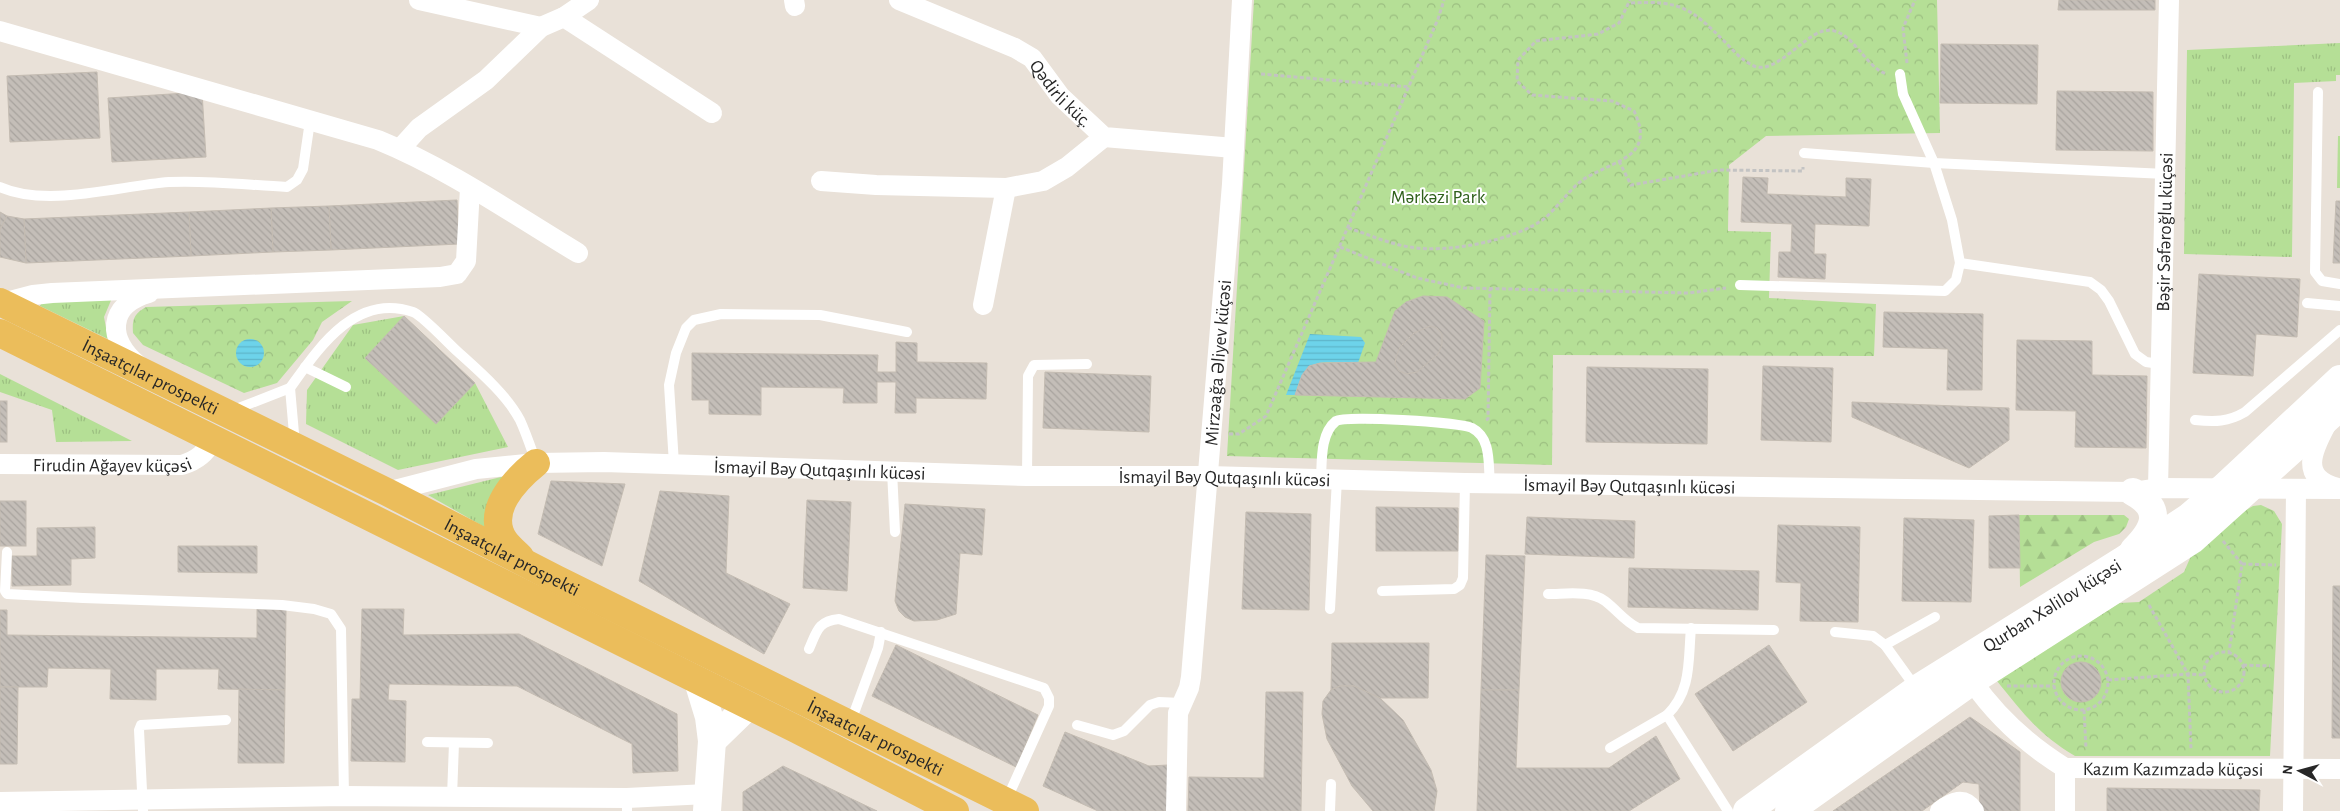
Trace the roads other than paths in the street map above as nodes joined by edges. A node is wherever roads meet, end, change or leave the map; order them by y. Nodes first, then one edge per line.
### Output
1 (419, 0) edge
2 (589, 0) edge
3 (898, 0) edge
4 (1242, 0) edge
5 (2169, 0) edge
6 (564, 17) junction
7 (541, 27) junction
8 (0, 30) edge
9 (1900, 74) road end
10 (2318, 92) dead end
11 (712, 113) dead end
12 (310, 121) junction
13 (1104, 138) junction
14 (1234, 148) junction
15 (400, 149) junction
16 (1804, 153) road end
17 (1934, 163) junction
18 (2166, 174) junction
19 (821, 181) dead end
20 (0, 187) edge
21 (470, 188) junction
22 (1006, 188) junction
23 (578, 253) dead end
24 (1960, 263) junction
25 (2340, 284) edge
26 (1740, 285) road end
27 (163, 288) junction
28 (1, 302) edge
29 (2307, 303) dead end
30 (983, 305) dead end
31 (2340, 306) edge
32 (2340, 330) edge
33 (907, 332) dead end
34 (0, 333) edge
35 (1087, 364) dead end
36 (2160, 364) junction
37 (305, 367) junction
38 (155, 379) junction
39 (2340, 380) edge
40 (346, 387) dead end
41 (290, 388) junction
42 (2335, 411) edge
43 (225, 414) junction
44 (2196, 420) dead end
45 (214, 439) junction
46 (296, 448) junction
47 (536, 463) junction
48 (0, 464) edge
49 (674, 464) junction
50 (892, 471) junction
51 (1026, 476) junction
52 (1208, 476) junction
53 (1329, 479) junction
54 (1465, 483) junction
55 (1490, 484) junction
56 (2223, 488) junction
57 (2251, 489) junction
58 (2296, 489) junction
59 (2340, 489) edge
60 (2146, 490) junction
61 (387, 492) junction
62 (896, 532) dead end
63 (7, 552) dead end
64 (2122, 561) junction
65 (526, 564) junction
66 (1382, 591) dead end
67 (1548, 594) dead end
68 (1330, 609) dead end
69 (1935, 617) dead end
70 (1691, 628) junction
71 (1774, 630) dead end
72 (881, 632) junction
73 (1835, 632) dead end
74 (1885, 645) junction
75 (808, 649) dead end
76 (698, 681) junction
77 (1972, 681) junction
78 (1917, 689) junction
79 (1181, 703) junction
80 (748, 706) junction
81 (1667, 715) junction
82 (226, 720) dead end
83 (850, 724) junction
84 (1077, 725) dead end
85 (712, 741) junction
86 (427, 742) dead end
87 (454, 743) junction
88 (488, 743) dead end
89 (1610, 748) dead end
90 (2065, 768) junction
91 (2340, 769) edge
92 (2292, 770) junction
93 (1331, 784) dead end
94 (344, 796) junction
95 (452, 797) junction
96 (0, 802) edge
97 (707, 802) edge
98 (143, 805) edge
99 (627, 805) edge
100 (1015, 806) edge
101 (955, 811) edge
102 (1176, 811) edge
103 (1330, 811) edge
104 (1728, 811) edge
105 (1747, 811) edge
106 (1789, 811) edge
107 (1940, 811) edge
108 (1974, 811) edge
109 (2065, 811) edge
110 (2293, 811) edge

1 - 7 street
2 - 6 street
3 - 13 street, Qədirli küç.
4 - 14 street, Mirzəağa Əliyev küçəsi
5 - 18 street, Bəşir Səfəroğlu küçəsi
6 - 7 street
6 - 11 street
7 - 15 street
8 - 12 street
9 - 17 lane
10 - 25 lane
12 - 15 street
12 - 20 lane
13 - 14 street, Qədirli küç.
13 - 22 street
14 - 52 street, Mirzəağa Əliyev küçəsi
15 - 21 street
16 - 17 lane
17 - 18 lane
17 - 24 lane
18 - 36 street, Bəşir Səfəroğlu küçəsi
19 - 22 street
21 - 23 street
21 - 27 street
22 - 30 street
24 - 26 lane
24 - 36 lane
27 - 28 street
27 - 38 street
28 - 38 main road, İnşaatçılar prospekti
29 - 31 lane
32 - 44 lane
33 - 49 lane
34 - 45 main road, İnşaatçılar prospekti
35 - 51 lane
36 - 60 street, Bəşir Səfəroğlu küçəsi
37 - 40 lane
37 - 41 lane
37 - 47 lane
38 - 43 main road, İnşaatçılar prospekti
39 - 56 main road, Qurban Xəlilov küçəsi
41 - 43 lane
41 - 46 lane
42 - 57 main road, Qurban Xəlilov küçəsi
42 - 59 street
43 - 46 main road, İnşaatçılar prospekti
45 - 48 street, Firudin Ağayev küçəsi
45 - 76 main road, İnşaatçılar prospekti
46 - 61 main road, İnşaatçılar prospekti
47 - 49 street, İsmayil Bəy Qutqaşınlı kücəsi
47 - 61 street, İsmayil Bəy Qutqaşınlı kücəsi
47 - 65 main road
49 - 50 street, İsmayil Bəy Qutqaşınlı kücəsi
50 - 51 street, İsmayil Bəy Qutqaşınlı kücəsi
50 - 62 lane
51 - 52 street, İsmayil Bəy Qutqaşınlı kücəsi
52 - 53 street, İsmayil Bəy Qutqaşınlı kücəsi
52 - 79 street, Mirzəağa Əliyev küçəsi
53 - 54 street, İsmayil Bəy Qutqaşınlı kücəsi
53 - 55 lane
53 - 68 lane
54 - 55 street, İsmayil Bəy Qutqaşınlı kücəsi
54 - 66 lane
55 - 60 street, İsmayil Bəy Qutqaşınlı kücəsi
56 - 57 street, İsmayil Bəy Qutqaşınlı kücəsi
56 - 60 street, İsmayil Bəy Qutqaşınlı kücəsi
56 - 64 main road, Qurban Xəlilov küçəsi
57 - 58 street, İsmayil Bəy Qutqaşınlı kücəsi
57 - 77 main road, Qurban Xəlilov küçəsi
58 - 59 street, İsmayil Bəy Qutqaşınlı kücəsi
58 - 92 street
60 - 64 main road
61 - 65 main road, İnşaatçılar prospekti
63 - 94 lane
64 - 78 main road, Qurban Xəlilov küçəsi
65 - 83 main road, İnşaatçılar prospekti
67 - 70 lane
69 - 74 lane
70 - 71 lane
70 - 81 lane
72 - 75 lane
72 - 83 lane
72 - 100 lane
73 - 74 lane
74 - 78 lane
76 - 80 main road, İnşaatçılar prospekti
76 - 85 main road
77 - 90 street
77 - 106 main road, Qurban Xəlilov küçəsi
78 - 105 main road, Qurban Xəlilov küçəsi
79 - 84 lane
79 - 102 street, Mirzəağa Əliyev küçəsi
80 - 85 main road
80 - 101 main road, İnşaatçılar prospekti
81 - 89 lane
81 - 104 lane
82 - 98 lane
83 - 100 main road, İnşaatçılar prospekti
85 - 97 main road
86 - 87 lane
87 - 88 lane
87 - 95 lane
90 - 92 street, Kazım Kazımzadə küçəsi
90 - 109 street
91 - 92 street, Kazım Kazımzadə küçəsi
92 - 110 street
93 - 103 lane
94 - 95 street
94 - 98 street
95 - 99 street
96 - 98 street
97 - 99 street
107 - 108 street

